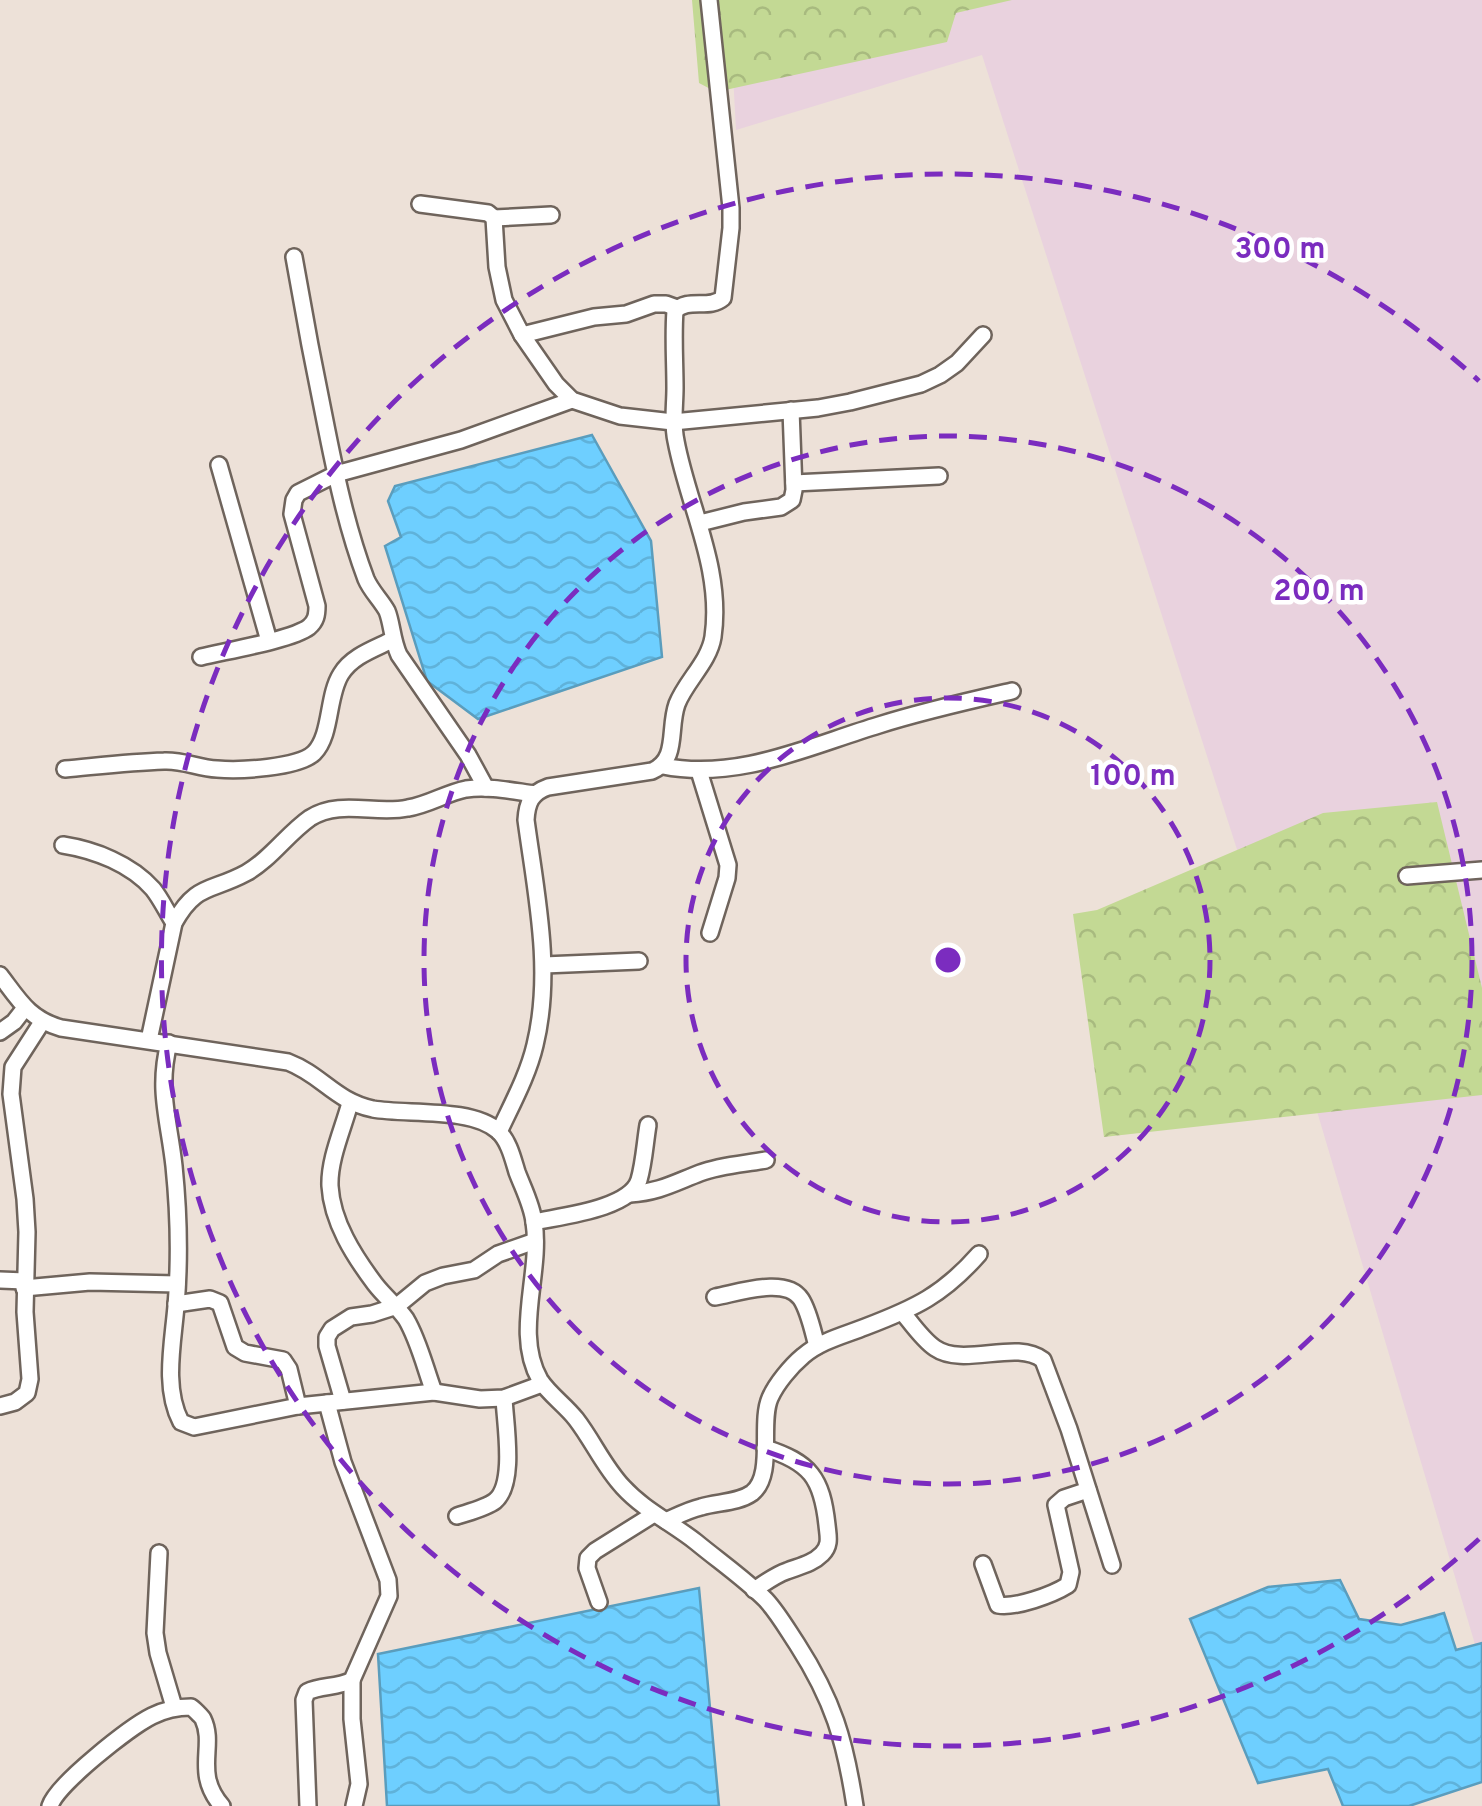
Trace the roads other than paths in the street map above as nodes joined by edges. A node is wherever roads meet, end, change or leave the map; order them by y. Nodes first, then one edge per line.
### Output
1 (709, 0) edge
2 (420, 204) dead end
3 (551, 215) dead end
4 (494, 218) junction
5 (294, 257) dead end
6 (677, 308) junction
7 (522, 335) junction
8 (984, 335) dead end
9 (572, 400) junction
10 (792, 410) junction
11 (673, 422) junction
12 (218, 465) dead end
13 (336, 474) junction
14 (939, 476) dead end
15 (794, 483) junction
16 (700, 524) junction
17 (392, 640) junction
18 (270, 641) junction
19 (201, 657) dead end
20 (1012, 690) dead end
21 (664, 766) junction
22 (65, 769) dead end
23 (699, 772) junction
24 (486, 788) junction
25 (535, 794) junction
26 (63, 845) dead end
27 (1482, 870) edge
28 (1408, 876) dead end
29 (174, 923) junction
30 (710, 933) dead end
31 (640, 961) dead end
32 (544, 964) junction
33 (0, 974) edge
34 (26, 1008) junction
35 (42, 1022) junction
36 (0, 1032) edge
37 (149, 1040) junction
38 (169, 1043) junction
39 (350, 1103) junction
40 (648, 1126) dead end
41 (499, 1132) junction
42 (766, 1160) dead end
43 (630, 1194) junction
44 (534, 1222) junction
45 (535, 1241) junction
46 (979, 1254) dead end
47 (0, 1280) edge
48 (177, 1284) junction
49 (25, 1285) junction
50 (715, 1297) dead end
51 (176, 1304) junction
52 (397, 1306) junction
53 (902, 1313) junction
54 (818, 1346) junction
55 (542, 1384) junction
56 (434, 1392) junction
57 (504, 1398) junction
58 (335, 1402) junction
59 (0, 1406) edge
60 (298, 1406) junction
61 (765, 1448) junction
62 (1088, 1490) junction
63 (458, 1516) dead end
64 (660, 1518) junction
65 (159, 1554) dead end
66 (983, 1564) dead end
67 (1112, 1565) dead end
68 (754, 1590) junction
69 (599, 1602) dead end
70 (352, 1680) junction
71 (174, 1707) junction
72 (50, 1806) edge
73 (222, 1806) edge
74 (308, 1806) edge
75 (354, 1806) edge
76 (856, 1806) edge

1 - 6 street
2 - 4 street
3 - 4 street
4 - 7 street
5 - 13 street
6 - 7 street
6 - 11 street
7 - 9 street
8 - 10 street
9 - 11 street
9 - 13 street
10 - 11 street
10 - 15 street
11 - 16 street
12 - 18 street
13 - 17 street
13 - 18 street
14 - 15 street
15 - 16 street
16 - 21 street
17 - 22 street
17 - 24 street
18 - 19 street
20 - 23 street
21 - 23 street
21 - 25 street
23 - 30 street
24 - 25 street
24 - 29 street
25 - 32 street
26 - 29 street
27 - 28 street
29 - 37 street
31 - 32 street
32 - 41 street
33 - 34 street
34 - 35 street
34 - 36 street
35 - 37 street
35 - 49 street
37 - 38 street
38 - 39 street
38 - 48 street
39 - 41 street
39 - 52 street
40 - 43 street
41 - 44 street
42 - 43 street
43 - 44 street
44 - 45 street
45 - 52 street
45 - 55 street
46 - 53 street
47 - 49 street
48 - 49 street
48 - 51 street
49 - 59 street
50 - 54 street
51 - 60 street
51 - 60 street
52 - 56 street
52 - 58 street
53 - 54 street
53 - 62 street
54 - 61 street
55 - 57 street
55 - 64 street
56 - 57 street
56 - 58 street
57 - 63 street
58 - 60 street
58 - 70 street
61 - 64 street
61 - 68 street
62 - 66 street
62 - 67 street
64 - 68 street
64 - 69 street
65 - 71 street
68 - 76 street
70 - 74 street
70 - 75 street
71 - 72 street
71 - 73 street

